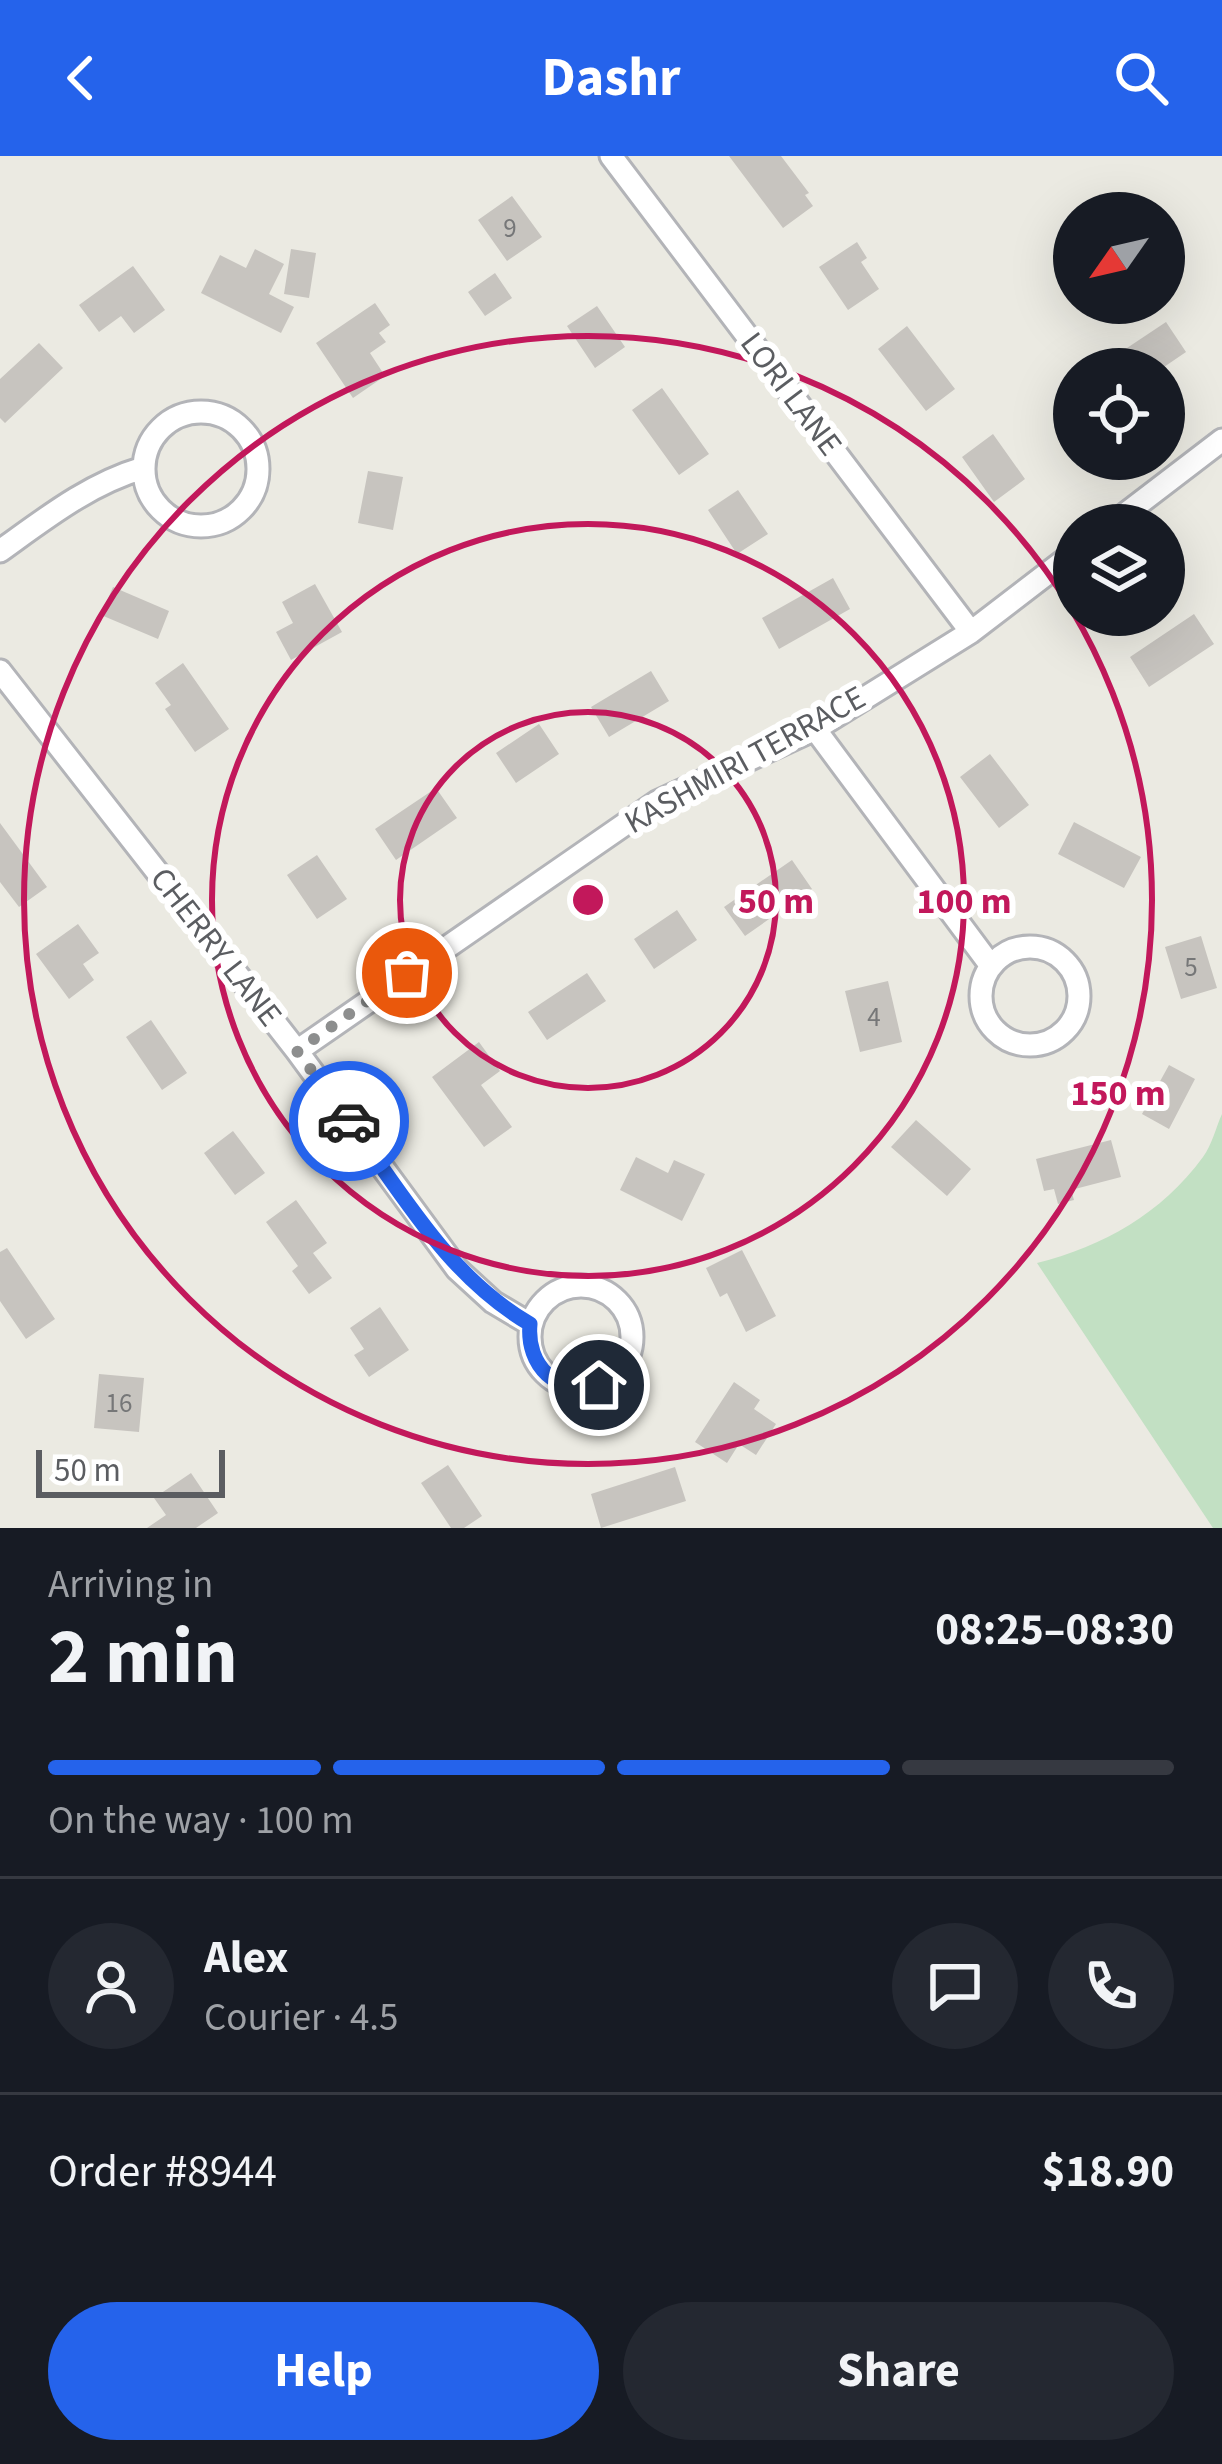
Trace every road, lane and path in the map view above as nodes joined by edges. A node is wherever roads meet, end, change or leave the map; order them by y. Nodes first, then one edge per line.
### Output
1 (611, 156) edge
2 (1222, 440) edge
3 (143, 468) junction
4 (1138, 504) edge
5 (0, 551) edge
6 (1053, 569) edge
7 (971, 632) junction
8 (0, 670) edge
9 (815, 729) junction
10 (991, 966) junction
11 (297, 1051) junction
12 (530, 1324) junction

1 - 7 street, LORI LANE
2 - 4 street
3 - 3 street
3 - 5 street
6 - 7 street, KASHMIRI TERRACE
7 - 9 street, KASHMIRI TERRACE
8 - 11 street, CHERRY LANE
9 - 10 street
9 - 11 street, KASHMIRI TERRACE
10 - 10 street
11 - 12 street, CHERRY LANE
12 - 12 street

